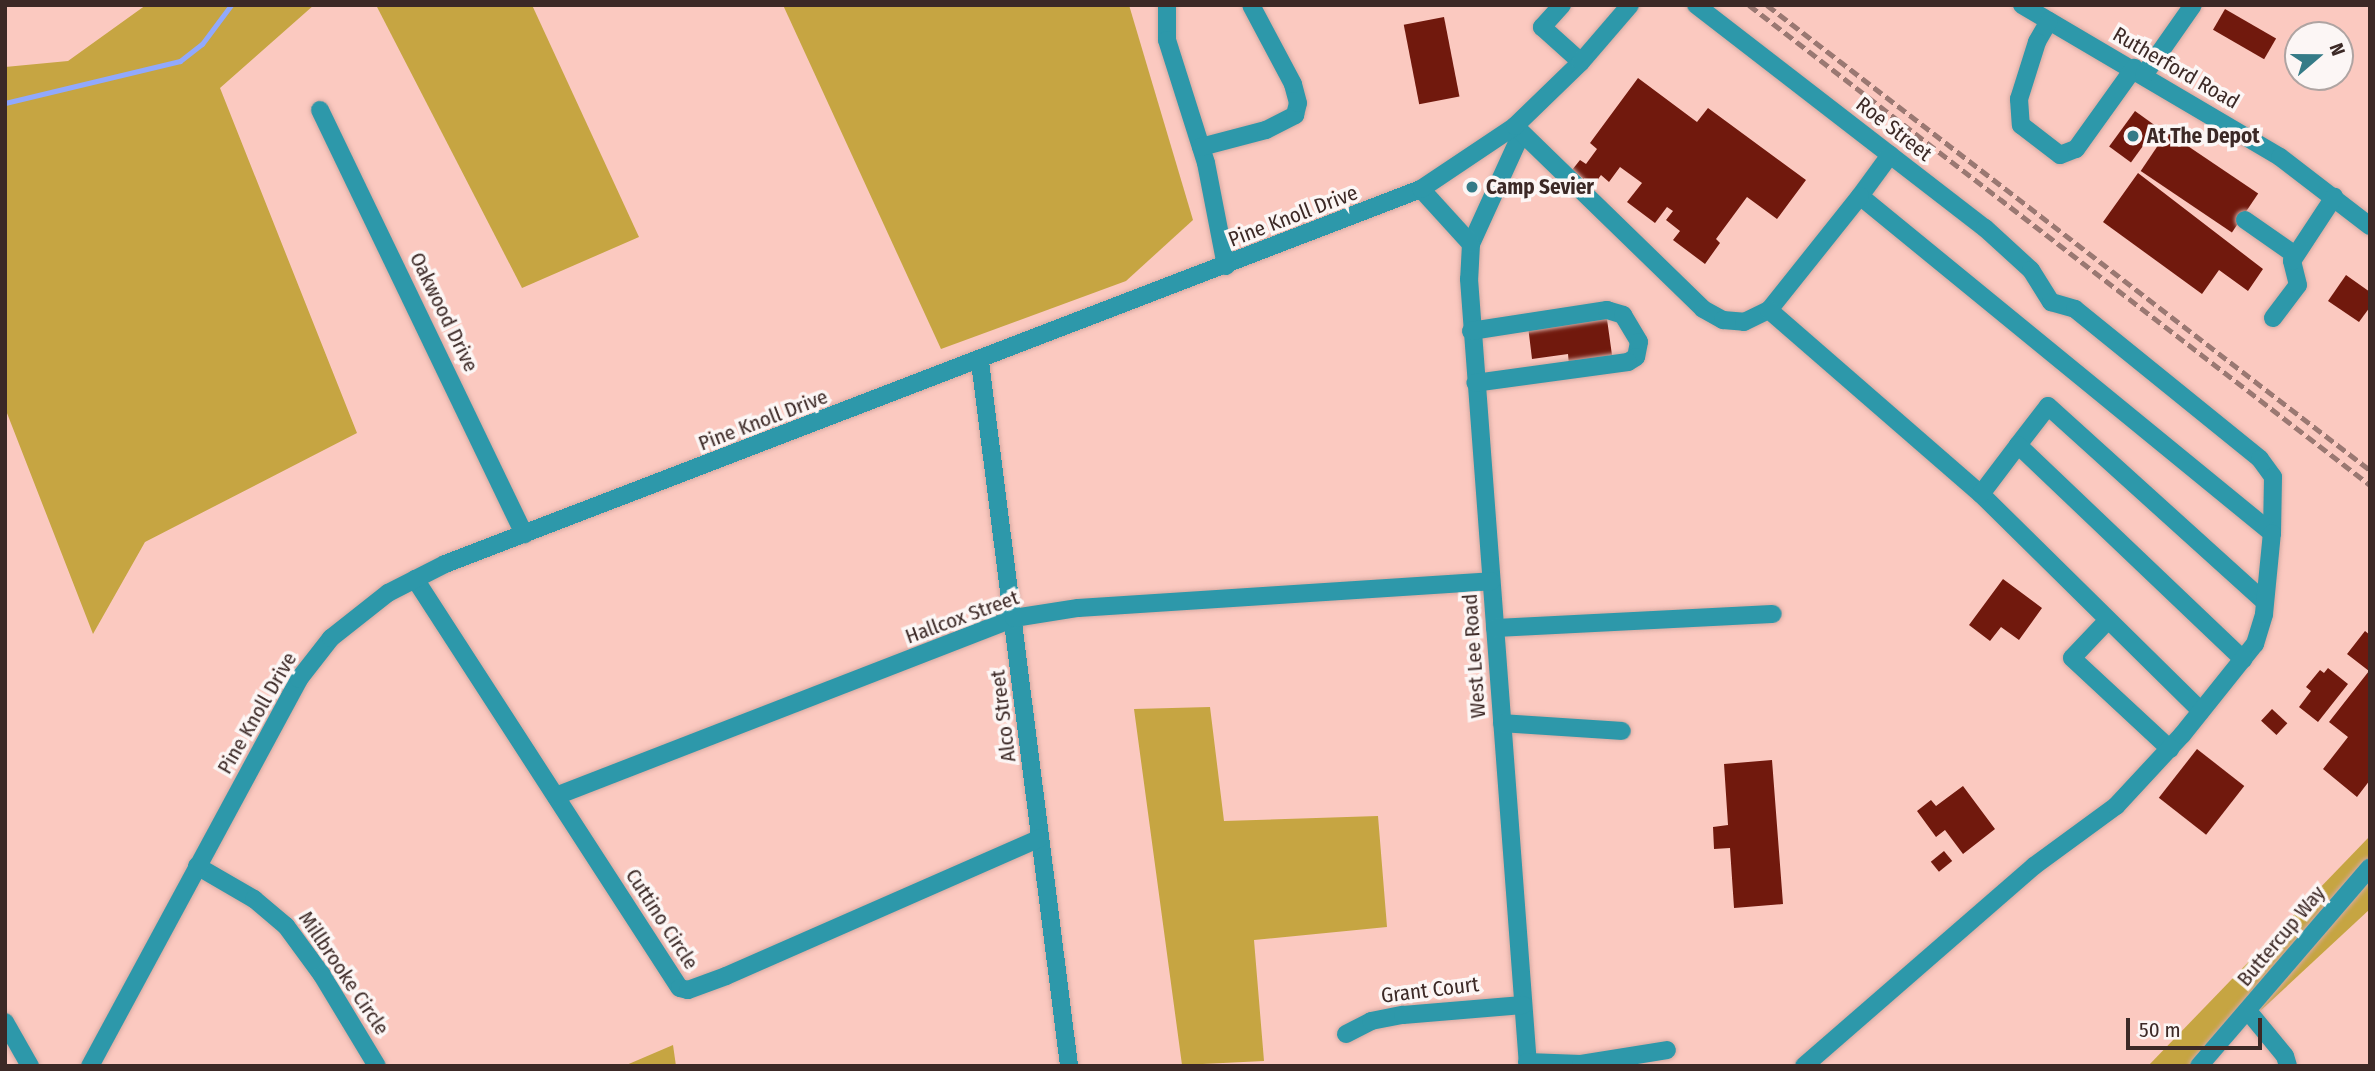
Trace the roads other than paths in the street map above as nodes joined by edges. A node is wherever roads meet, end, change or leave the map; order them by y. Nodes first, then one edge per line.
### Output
1 (1167, 5) edge
2 (1251, 5) edge
3 (1562, 5) edge
4 (1630, 5) edge
5 (1696, 5) edge
6 (2022, 5) edge
7 (2193, 5) edge
8 (2049, 21) junction
9 (1581, 62) junction
10 (2139, 71) junction
11 (320, 110) dead end
12 (1515, 126) junction
13 (1201, 147) junction
14 (1890, 155) junction
15 (1421, 189) junction
16 (1860, 196) junction
17 (2334, 197) junction
18 (2245, 220) dead end
19 (2370, 226) edge
20 (1471, 244) junction
21 (2295, 255) junction
22 (1226, 266) junction
23 (1769, 310) junction
24 (2273, 318) dead end
25 (1471, 331) junction
26 (980, 362) junction
27 (1475, 383) junction
28 (2018, 445) junction
29 (1980, 494) junction
30 (2272, 533) junction
31 (524, 534) junction
32 (415, 579) junction
33 (1491, 581) junction
34 (2264, 601) junction
35 (1773, 614) dead end
36 (1014, 618) junction
37 (2108, 620) junction
38 (1494, 628) junction
39 (2243, 659) junction
40 (2201, 711) junction
41 (1502, 723) junction
42 (1622, 731) dead end
43 (2170, 748) junction
44 (556, 796) junction
45 (1040, 838) junction
46 (197, 866) junction
47 (2370, 867) edge
48 (1523, 1005) junction
49 (2248, 1011) junction
50 (5, 1022) edge
51 (1346, 1034) dead end
52 (1667, 1050) dead end
53 (1528, 1064) edge
54 (30, 1066) edge
55 (90, 1066) edge
56 (377, 1066) edge
57 (1069, 1066) edge
58 (1804, 1066) edge
59 (2199, 1066) edge
60 (2288, 1066) edge

1 - 13 street
2 - 13 street
3 - 9 street
4 - 9 street, Pine Knoll Drive
5 - 14 street, Roe Street
6 - 8 street, Rutherford Road
7 - 10 street
8 - 10 street, Rutherford Road
8 - 10 street
9 - 12 street, Pine Knoll Drive
10 - 17 street, Rutherford Road
11 - 31 street, Oakwood Drive
12 - 15 street, Pine Knoll Drive
12 - 20 street, West Lee Road
12 - 23 street
13 - 22 street
14 - 16 street
14 - 30 street, Roe Street
15 - 20 street
15 - 22 street, Pine Knoll Drive
16 - 23 street
16 - 30 street
17 - 19 street, Rutherford Road
17 - 21 street
18 - 21 street
20 - 25 street, West Lee Road
21 - 24 street
22 - 26 street, Pine Knoll Drive
23 - 29 street
25 - 27 street, West Lee Road
25 - 27 street
26 - 31 street, Pine Knoll Drive
26 - 36 street, Alco Street
27 - 33 street, West Lee Road
28 - 29 street
28 - 34 street
28 - 39 street
29 - 37 street
30 - 34 street
31 - 32 street, Pine Knoll Drive
32 - 44 street, Cuttino Circle
32 - 46 street, Pine Knoll Drive
33 - 36 street, Hallcox Street
33 - 38 street, West Lee Road
34 - 39 street
35 - 38 street
36 - 44 street, Hallcox Street
36 - 45 street, Alco Street
37 - 40 street
37 - 43 street
38 - 41 street, West Lee Road
39 - 40 street
40 - 43 street
41 - 42 street
41 - 48 street, West Lee Road
43 - 58 street
44 - 45 street, Cuttino Circle
45 - 57 street, Alco Street
46 - 55 street, Pine Knoll Drive
46 - 56 street, Millbrooke Circle
47 - 49 street, Buttercup Way
48 - 51 street, Grant Court
48 - 53 street, West Lee Road
49 - 59 street, Buttercup Way
49 - 60 street
50 - 54 street
52 - 53 street

